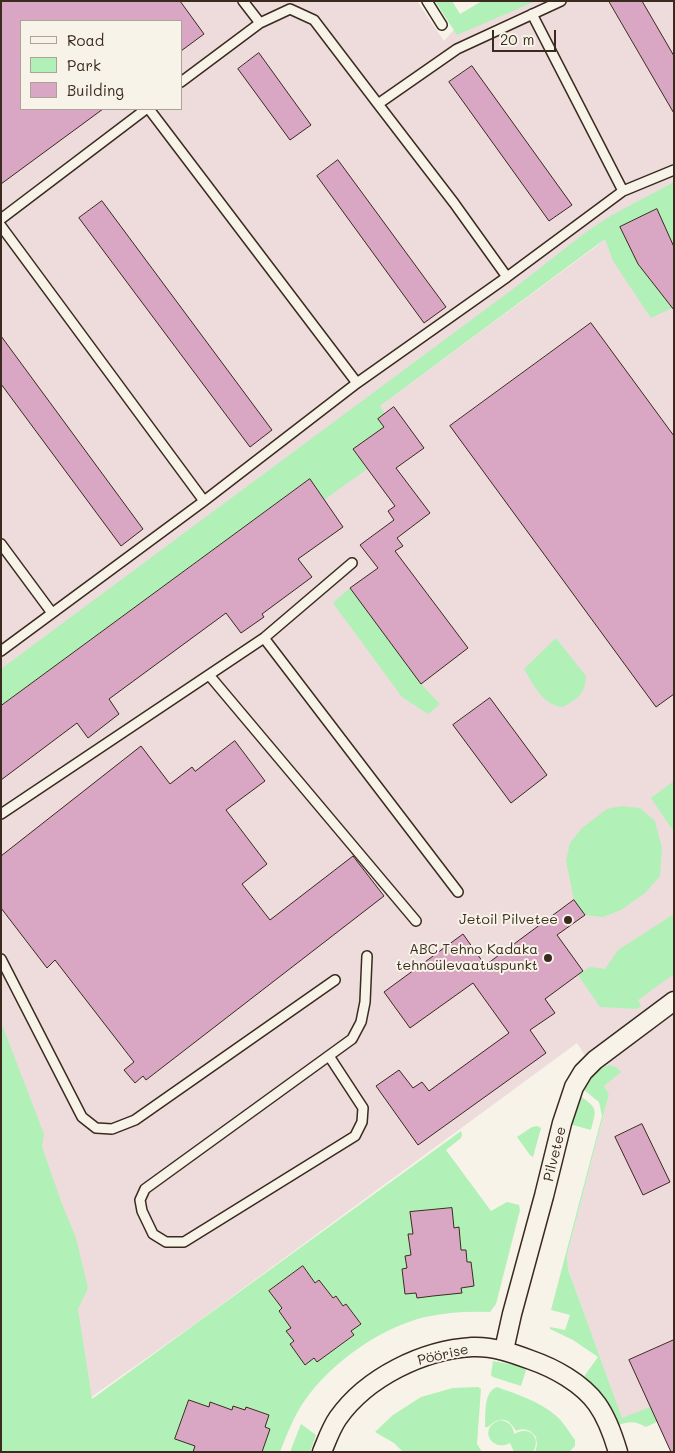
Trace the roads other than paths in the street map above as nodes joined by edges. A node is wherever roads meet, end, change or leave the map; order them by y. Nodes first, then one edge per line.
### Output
1 (243, 1) edge
2 (427, 1) edge
3 (562, 1) edge
4 (532, 14) junction
5 (260, 23) junction
6 (442, 25) dead end
7 (182, 81) edge
8 (378, 104) junction
9 (147, 110) edge
10 (149, 110) edge
11 (674, 170) edge
12 (624, 191) junction
13 (1, 220) edge
14 (1, 226) edge
15 (507, 276) junction
16 (358, 383) junction
17 (204, 501) junction
18 (1, 544) edge
19 (352, 563) dead end
20 (52, 613) junction
21 (264, 638) junction
22 (1, 651) edge
23 (210, 675) junction
24 (1, 814) edge
25 (458, 892) dead end
26 (416, 921) dead end
27 (367, 956) dead end
28 (1, 959) edge
29 (335, 980) dead end
30 (674, 1001) edge
31 (329, 1056) junction
32 (504, 1350) junction
33 (322, 1452) edge
34 (618, 1452) edge

1 - 5 lane
2 - 6 lane
3 - 4 lane
4 - 8 lane
4 - 12 lane
5 - 7 lane
5 - 8 lane
8 - 15 lane
9 - 13 lane
10 - 16 lane
11 - 12 lane
12 - 15 lane
14 - 17 lane
15 - 16 lane
16 - 17 lane
17 - 20 lane
18 - 20 lane
19 - 21 lane
20 - 22 lane
21 - 23 lane
21 - 25 lane
23 - 24 lane
23 - 26 lane
27 - 31 lane
28 - 29 lane
30 - 32 street, Pilvetee
31 - 31 lane
32 - 33 street, Pöörise
32 - 34 street, Pöörise

